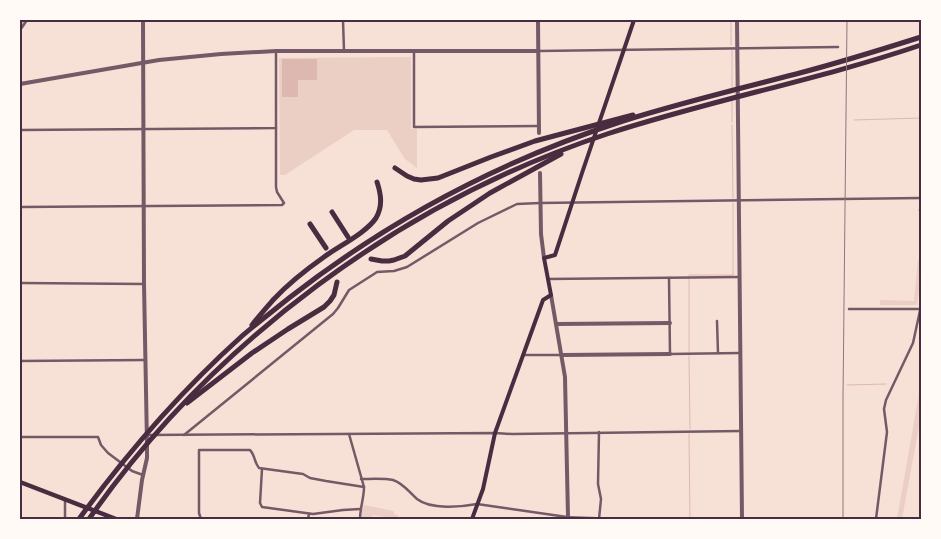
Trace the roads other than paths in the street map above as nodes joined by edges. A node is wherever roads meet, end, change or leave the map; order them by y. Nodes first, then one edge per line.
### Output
1 (27, 20) edge
2 (143, 20) edge
3 (343, 20) edge
4 (538, 20) edge
5 (634, 20) edge
6 (737, 20) edge
7 (20, 30) edge
8 (921, 37) edge
9 (921, 45) edge
10 (838, 47) dead end
11 (737, 48) junction
12 (624, 50) junction
13 (276, 51) junction
14 (344, 51) junction
15 (414, 51) junction
16 (538, 51) junction
17 (143, 63) junction
18 (20, 84) edge
19 (660, 110) junction
20 (539, 126) junction
21 (276, 128) junction
22 (144, 129) junction
23 (20, 130) edge
24 (539, 133) dead end
25 (581, 143) junction
26 (395, 168) dead end
27 (540, 173) dead end
28 (376, 182) dead end
29 (921, 198) edge
30 (739, 201) junction
31 (572, 202) junction
32 (540, 203) junction
33 (921, 203) edge
34 (144, 206) junction
35 (20, 207) edge
36 (332, 212) dead end
37 (921, 216) edge
38 (310, 224) dead end
39 (348, 237) dead end
40 (326, 248) dead end
41 (544, 258) junction
42 (371, 259) dead end
43 (739, 277) junction
44 (670, 278) junction
45 (548, 279) junction
46 (337, 282) dead end
47 (20, 283) edge
48 (144, 284) junction
49 (551, 295) junction
50 (921, 308) edge
51 (849, 309) dead end
52 (718, 321) dead end
53 (670, 323) junction
54 (557, 324) junction
55 (243, 335) junction
56 (740, 353) junction
57 (670, 354) junction
58 (718, 354) junction
59 (523, 355) junction
60 (562, 356) junction
61 (145, 360) junction
62 (20, 361) edge
63 (173, 415) junction
64 (741, 431) junction
65 (599, 432) junction
66 (495, 433) junction
67 (567, 433) junction
68 (349, 434) junction
69 (147, 435) junction
70 (184, 435) junction
71 (20, 437) edge
72 (262, 469) junction
73 (143, 475) junction
74 (361, 479) junction
75 (20, 482) edge
76 (364, 487) junction
77 (65, 500) junction
78 (477, 504) junction
79 (360, 509) junction
80 (310, 514) junction
81 (568, 518) edge
82 (65, 519) edge
83 (80, 519) edge
84 (89, 519) edge
85 (116, 519) edge
86 (137, 519) edge
87 (201, 519) edge
88 (308, 519) edge
89 (360, 519) edge
90 (472, 519) edge
91 (598, 519) edge
92 (742, 519) edge
93 (876, 519) edge

1 - 7 street
2 - 17 street
3 - 14 street
4 - 16 street
5 - 12 main road
6 - 11 street
8 - 19 highway
9 - 25 highway
10 - 11 street
11 - 12 street
11 - 30 street
12 - 16 street
12 - 31 main road
13 - 14 street
13 - 17 street
13 - 21 street
14 - 15 street
15 - 16 street
15 - 20 street
16 - 20 street
17 - 18 street
17 - 22 street
19 - 26 highway
19 - 55 highway
20 - 24 street
21 - 22 street
21 - 34 street
22 - 23 street
22 - 34 street
25 - 42 highway
25 - 63 highway
27 - 32 street
28 - 55 highway
29 - 30 street
30 - 31 street
30 - 43 street
31 - 32 street
31 - 41 main road
32 - 41 street
32 - 70 street
33 - 37 street
34 - 35 street
34 - 48 street
36 - 39 highway
38 - 40 highway
41 - 45 main road
43 - 44 street
43 - 56 street
44 - 45 street
44 - 53 street
45 - 49 main road
46 - 63 highway
47 - 48 street
48 - 61 street
49 - 54 street
49 - 59 main road
50 - 51 street
50 - 93 street
52 - 58 street
53 - 54 street
53 - 57 street
54 - 60 street
55 - 83 highway
56 - 58 street
56 - 64 street
57 - 58 street
57 - 60 street
59 - 60 street
59 - 66 main road
60 - 67 street
61 - 62 street
61 - 69 street
63 - 84 highway
64 - 65 street
64 - 92 street
65 - 67 street
65 - 91 street
66 - 67 street
66 - 68 street
66 - 78 main road
67 - 81 street
68 - 70 street
68 - 74 street
69 - 70 street
69 - 73 street
71 - 73 street
72 - 76 street
72 - 80 street
72 - 87 street
73 - 86 street
74 - 76 street
74 - 78 street
75 - 77 highway
76 - 79 street
77 - 82 street
77 - 85 highway
78 - 81 street
78 - 90 main road
79 - 80 street
79 - 89 street
80 - 88 street
81 - 91 street

